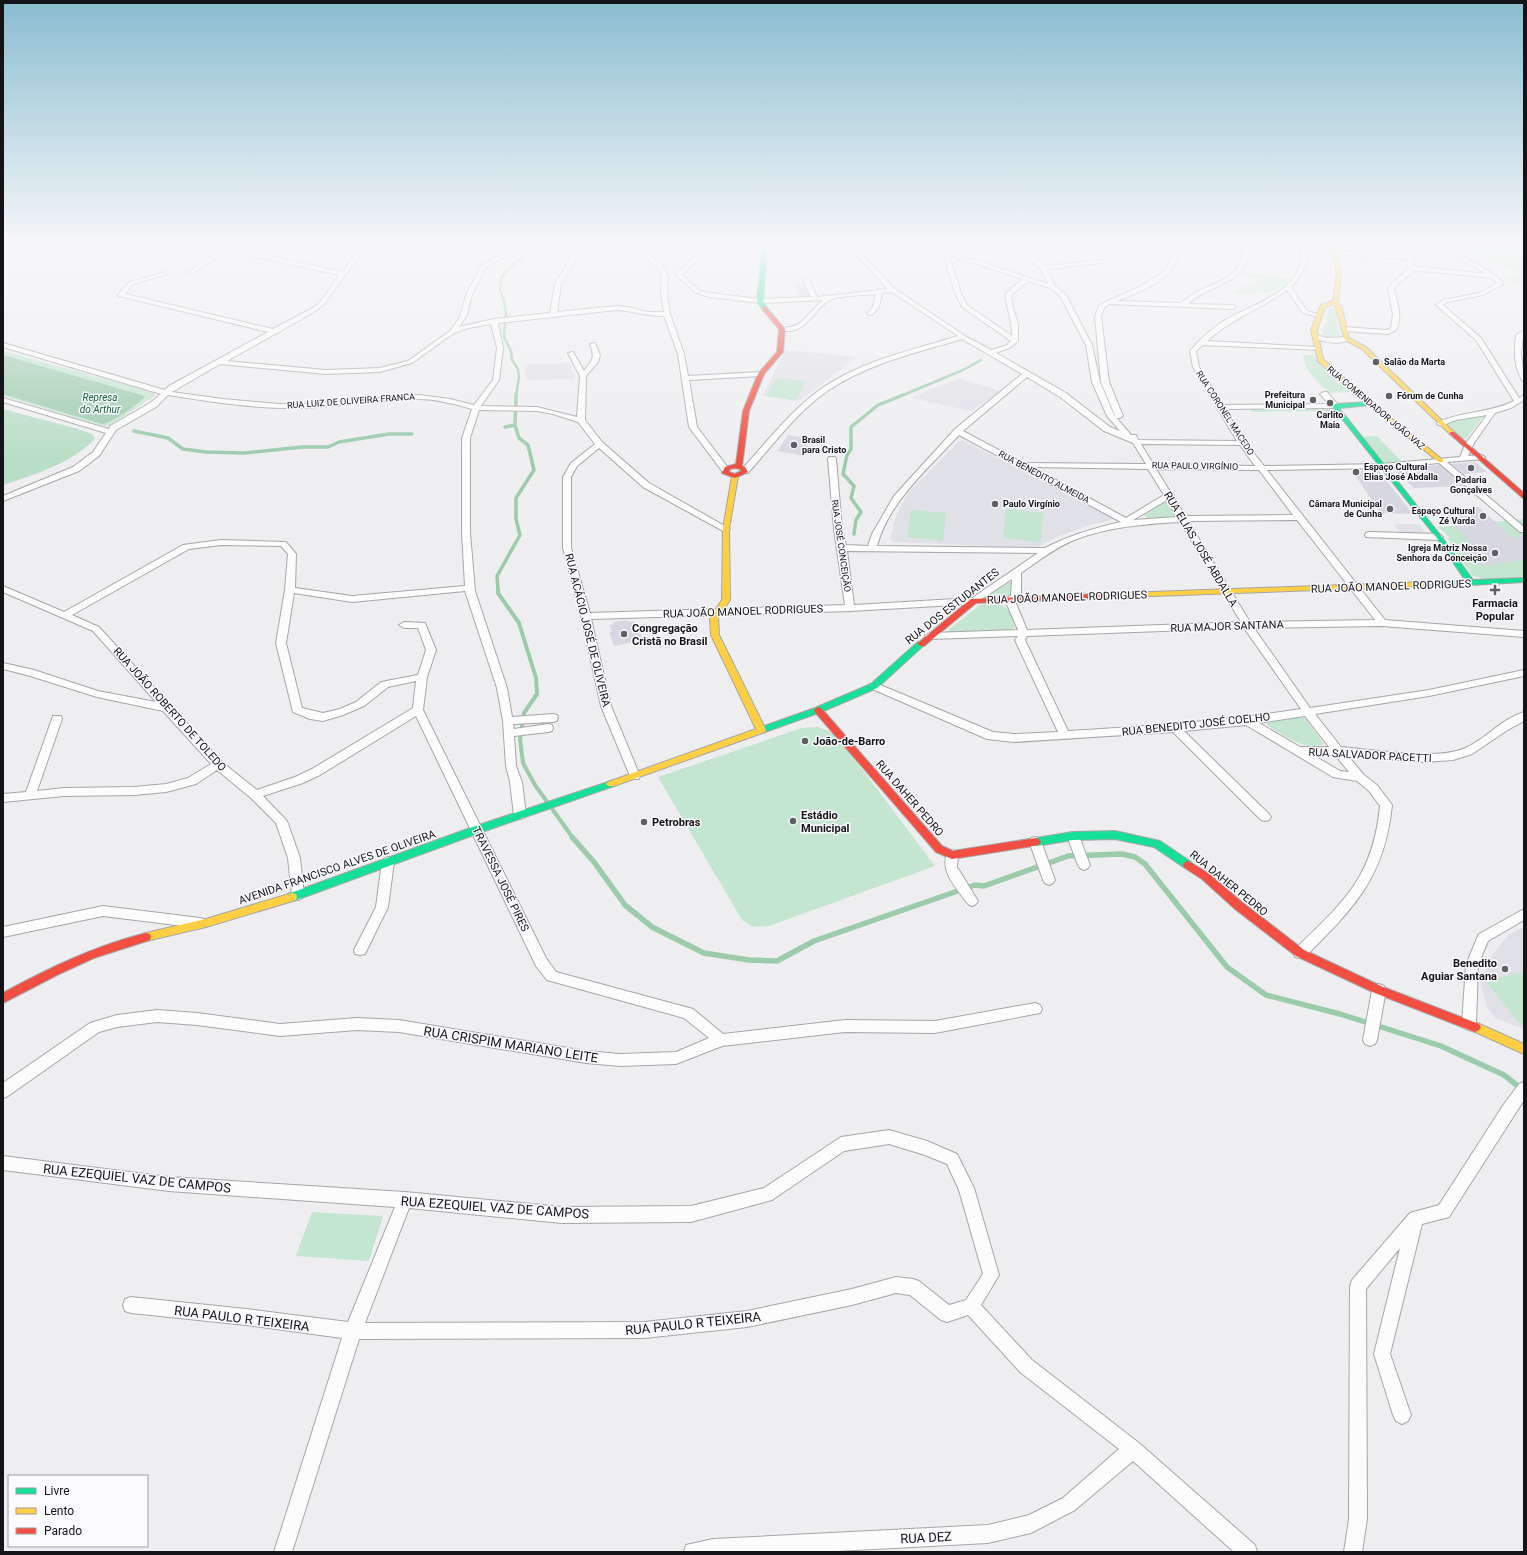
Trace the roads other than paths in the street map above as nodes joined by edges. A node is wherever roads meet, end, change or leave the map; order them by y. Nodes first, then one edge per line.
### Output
1 (207, 316) edge
2 (304, 316) edge
3 (463, 316) edge
4 (546, 316) edge
5 (668, 316) edge
6 (769, 316) edge
7 (812, 316) edge
8 (932, 316) edge
9 (978, 316) edge
10 (1012, 316) edge
11 (1074, 316) edge
12 (1098, 316) edge
13 (1238, 316) edge
14 (1318, 316) edge
15 (1341, 316) edge
16 (1397, 316) edge
17 (1451, 316) edge
18 (496, 321) junction
19 (782, 329) junction
20 (1344, 329) junction
21 (276, 332) junction
22 (452, 332) junction
23 (1524, 332) edge
24 (963, 337) junction
25 (1316, 337) junction
26 (1347, 339) junction
27 (1014, 340) junction
28 (1201, 343) junction
29 (593, 344) dead end
30 (4, 347) edge
31 (1318, 349) junction
32 (572, 353) dead end
33 (990, 354) junction
34 (219, 362) junction
35 (761, 374) junction
36 (1027, 374) junction
37 (583, 376) junction
38 (684, 378) junction
39 (1524, 379) edge
40 (166, 393) junction
41 (1324, 394) dead end
42 (1521, 399) edge
43 (3, 400) edge
44 (1370, 404) junction
45 (1335, 406) junction
46 (1220, 407) junction
47 (476, 408) junction
48 (1492, 412) junction
49 (581, 420) junction
50 (1441, 424) junction
51 (112, 430) junction
52 (958, 431) junction
53 (1128, 438) junction
54 (1136, 442) junction
55 (1242, 443) junction
56 (599, 444) junction
57 (1468, 447) junction
58 (1481, 457) junction
59 (832, 459) dead end
60 (1464, 459) junction
61 (1441, 462) junction
62 (1022, 465) junction
63 (1150, 465) junction
64 (1382, 466) junction
65 (742, 468) junction
66 (1261, 468) junction
67 (725, 469) junction
68 (735, 476) junction
69 (1170, 495) junction
70 (1524, 497) edge
71 (3, 499) edge
72 (1300, 517) junction
73 (1183, 519) junction
74 (1127, 522) junction
75 (726, 529) junction
76 (1523, 530) edge
77 (1369, 535) dead end
78 (1439, 537) junction
79 (842, 548) junction
80 (872, 548) junction
81 (1048, 551) junction
82 (1017, 571) junction
83 (1524, 580) edge
84 (1471, 583) junction
85 (1354, 587) junction
86 (470, 588) junction
87 (3, 589) edge
88 (290, 590) junction
89 (1226, 591) junction
90 (1010, 600) junction
91 (974, 601) junction
92 (850, 608) junction
93 (720, 611) junction
94 (65, 615) junction
95 (586, 616) junction
96 (1382, 623) junction
97 (404, 625) dead end
98 (1247, 625) junction
99 (1024, 633) junction
100 (1524, 634) edge
101 (930, 636) junction
102 (3, 666) edge
103 (1524, 673) edge
104 (422, 678) junction
105 (874, 686) junction
106 (168, 708) junction
107 (418, 710) junction
108 (818, 710) junction
109 (1308, 711) junction
110 (1524, 716) edge
111 (553, 718) dead end
112 (57, 719) dead end
113 (513, 721) junction
114 (1248, 721) junction
115 (536, 725) junction
116 (548, 728) dead end
117 (1175, 728) junction
118 (761, 730) junction
119 (512, 732) junction
120 (1065, 735) junction
121 (1300, 751) junction
122 (1338, 751) junction
123 (218, 765) junction
124 (635, 776) junction
125 (1360, 778) junction
126 (255, 795) junction
127 (30, 796) junction
128 (3, 798) edge
129 (520, 815) junction
130 (1265, 817) dead end
131 (476, 830) junction
132 (1074, 841) junction
133 (1037, 846) junction
134 (952, 855) junction
135 (388, 862) junction
136 (1083, 863) dead end
137 (1048, 875) dead end
138 (298, 895) junction
139 (972, 901) dead end
140 (1524, 914) edge
141 (206, 923) junction
142 (3, 932) edge
143 (360, 950) dead end
144 (1300, 953) junction
145 (1378, 995) junction
146 (3, 998) edge
147 (1036, 1009) dead end
148 (1469, 1024) junction
149 (1371, 1035) dead end
150 (721, 1040) junction
151 (1524, 1049) edge
152 (1524, 1089) edge
153 (3, 1091) edge
154 (3, 1163) edge
155 (405, 1200) junction
156 (1415, 1218) junction
157 (131, 1305) dead end
158 (971, 1306) junction
159 (353, 1331) junction
160 (1402, 1415) dead end
161 (1133, 1448) junction
162 (283, 1552) edge
163 (693, 1552) edge
164 (1248, 1552) edge
165 (1353, 1552) edge

1 - 21 street
2 - 21 street
3 - 22 street
4 - 18 street
5 - 38 street
6 - 19 street
7 - 19 street
8 - 24 street
9 - 27 street
10 - 27 street
11 - 53 street
12 - 54 street, RUA ELIAS JOSÉ ABDALLA
13 - 28 street, RUA CORONEL MACEDO
14 - 25 street, RUA COMENDADOR JOÃO VAZ
15 - 20 street
16 - 20 street
17 - 42 street
18 - 22 street
18 - 47 street
19 - 35 street
20 - 26 street
21 - 34 street
22 - 34 street
23 - 39 street
24 - 33 street
24 - 65 street
25 - 26 street
25 - 31 street, RUA COMENDADOR JOÃO VAZ
26 - 50 street
27 - 33 street
28 - 31 street
28 - 46 street, RUA CORONEL MACEDO
29 - 37 street
30 - 40 street, RUA LUIZ DE OLIVEIRA FRANCA
31 - 44 street, RUA COMENDADOR JOÃO VAZ
32 - 37 street
33 - 36 street
34 - 40 street
35 - 38 street
35 - 65 street
36 - 52 street
36 - 53 street
37 - 49 street
38 - 67 street
40 - 47 street, RUA LUIZ DE OLIVEIRA FRANCA
40 - 51 street
41 - 45 street
42 - 48 street
43 - 51 street
44 - 45 street
44 - 61 street, RUA COMENDADOR JOÃO VAZ
45 - 46 street
45 - 64 street
46 - 55 street, RUA CORONEL MACEDO
47 - 49 street, RUA LUIZ DE OLIVEIRA FRANCA
47 - 86 street
48 - 50 street
48 - 57 street
49 - 56 street
50 - 57 street
51 - 71 street
52 - 62 street, RUA BENEDITO ALMEIDA
52 - 80 street
53 - 54 street
54 - 55 street
54 - 63 street, RUA ELIAS JOSÉ ABDALLA
55 - 66 street, RUA CORONEL MACEDO
56 - 75 street
56 - 95 street, RUA ACÁCIO JOSÉ DE OLIVEIRA
57 - 58 street
57 - 60 street
58 - 60 street, RUA PAULO VIRGÍNIO
58 - 70 street
59 - 79 street, RUA JOSÉ CONCEIÇÃO
60 - 61 street, RUA PAULO VIRGÍNIO
61 - 64 street, RUA PAULO VIRGÍNIO
61 - 76 street, RUA COMENDADOR JOÃO VAZ
62 - 63 street, RUA PAULO VIRGÍNIO
62 - 74 street, RUA BENEDITO ALMEIDA
63 - 66 street, RUA PAULO VIRGÍNIO
63 - 69 street, RUA ELIAS JOSÉ ABDALLA
64 - 66 street, RUA PAULO VIRGÍNIO
64 - 78 street
65 - 67 street
65 - 68 street
66 - 72 street, RUA CORONEL MACEDO
67 - 68 street
68 - 75 street
69 - 73 street, RUA ELIAS JOSÉ ABDALLA
69 - 74 street
72 - 73 street, RUA DOS ESTUDANTES
72 - 85 street, RUA CORONEL MACEDO
73 - 74 street, RUA DOS ESTUDANTES
73 - 89 street, RUA ELIAS JOSÉ ABDALLA
74 - 81 street, RUA DOS ESTUDANTES
75 - 93 street
77 - 78 street
78 - 84 street
79 - 80 street
79 - 92 street, RUA JOSÉ CONCEIÇÃO
80 - 81 street
81 - 82 street, RUA DOS ESTUDANTES
82 - 90 street
82 - 91 street, RUA DOS ESTUDANTES
83 - 84 street, RUA JOÃO MANOEL RODRIGUES
84 - 85 street, RUA JOÃO MANOEL RODRIGUES
85 - 89 street, RUA JOÃO MANOEL RODRIGUES
85 - 96 street, RUA CORONEL MACEDO
86 - 88 street
86 - 113 street
87 - 94 street, RUA JOÃO ROBERTO DE TOLEDO
88 - 94 street
88 - 104 street
89 - 90 street, RUA JOÃO MANOEL RODRIGUES
89 - 98 street, RUA ELIAS JOSÉ ABDALLA
90 - 91 street, RUA JOÃO MANOEL RODRIGUES
90 - 99 street
91 - 92 street, RUA JOÃO MANOEL RODRIGUES
91 - 101 street, RUA DOS ESTUDANTES
92 - 93 street, RUA JOÃO MANOEL RODRIGUES
93 - 95 street, RUA JOÃO MANOEL RODRIGUES
93 - 118 street
94 - 106 street, RUA JOÃO ROBERTO DE TOLEDO
95 - 124 street, RUA ACÁCIO JOSÉ DE OLIVEIRA
96 - 98 street, RUA MAJOR SANTANA
96 - 100 street, RUA MAJOR SANTANA
97 - 104 street
98 - 99 street, RUA MAJOR SANTANA
98 - 109 street, RUA ELIAS JOSÉ ABDALLA
99 - 101 street, RUA MAJOR SANTANA
99 - 120 street
101 - 105 street, RUA DOS ESTUDANTES
102 - 106 street
103 - 109 street, RUA BENEDITO JOSÉ COELHO
104 - 107 street
105 - 108 street, RUA DOS ESTUDANTES
105 - 120 street, RUA BENEDITO JOSÉ COELHO
106 - 123 street, RUA JOÃO ROBERTO DE TOLEDO
107 - 126 street
107 - 131 street, TRAVESSA JOSÉ PIRES
108 - 118 street, RUA DOS ESTUDANTES
108 - 134 street, RUA DAHER PEDRO
109 - 114 street, RUA BENEDITO JOSÉ COELHO
109 - 122 street, RUA ELIAS JOSÉ ABDALLA
110 - 122 street, RUA SALVADOR PACETTI
111 - 115 street
112 - 127 street
113 - 115 street
113 - 119 street
114 - 117 street, RUA BENEDITO JOSÉ COELHO
114 - 121 street
115 - 116 street
115 - 119 street
117 - 120 street, RUA BENEDITO JOSÉ COELHO
117 - 130 street
118 - 124 street, RUA DOS ESTUDANTES
119 - 129 street
121 - 122 street, RUA SALVADOR PACETTI
121 - 125 street
122 - 125 street, RUA ELIAS JOSÉ ABDALLA
123 - 126 street, RUA JOÃO ROBERTO DE TOLEDO
123 - 127 street
124 - 129 street, AVENIDA FRANCISCO ALVES DE OLIVEIRA
125 - 144 street, RUA ELIAS JOSÉ ABDALLA
126 - 138 street, RUA JOÃO ROBERTO DE TOLEDO
127 - 128 street
129 - 131 street, AVENIDA FRANCISCO ALVES DE OLIVEIRA
131 - 135 street, AVENIDA FRANCISCO ALVES DE OLIVEIRA
131 - 150 street, TRAVESSA JOSÉ PIRES
132 - 133 street, RUA DAHER PEDRO
132 - 136 street
132 - 144 street, RUA DAHER PEDRO
133 - 134 street, RUA DAHER PEDRO
133 - 137 street
134 - 139 street
135 - 138 street, AVENIDA FRANCISCO ALVES DE OLIVEIRA
135 - 143 street
138 - 141 street, AVENIDA FRANCISCO ALVES DE OLIVEIRA
140 - 148 street
141 - 142 street
141 - 146 street, AVENIDA FRANCISCO ALVES DE OLIVEIRA
144 - 145 street, RUA DAHER PEDRO
145 - 148 street, RUA DAHER PEDRO
145 - 149 street
147 - 150 street, RUA CRISPIM MARIANO LEITE
148 - 151 street, RUA DAHER PEDRO
150 - 153 street, RUA CRISPIM MARIANO LEITE
152 - 156 street
154 - 155 street, RUA EZEQUIEL VAZ DE CAMPOS
155 - 158 street, RUA EZEQUIEL VAZ DE CAMPOS
155 - 159 street
156 - 160 street
156 - 165 street
157 - 159 street, RUA PAULO R TEIXEIRA
158 - 159 street, RUA PAULO R TEIXEIRA
158 - 161 street
159 - 162 street
161 - 163 street, RUA DEZ
161 - 164 street

